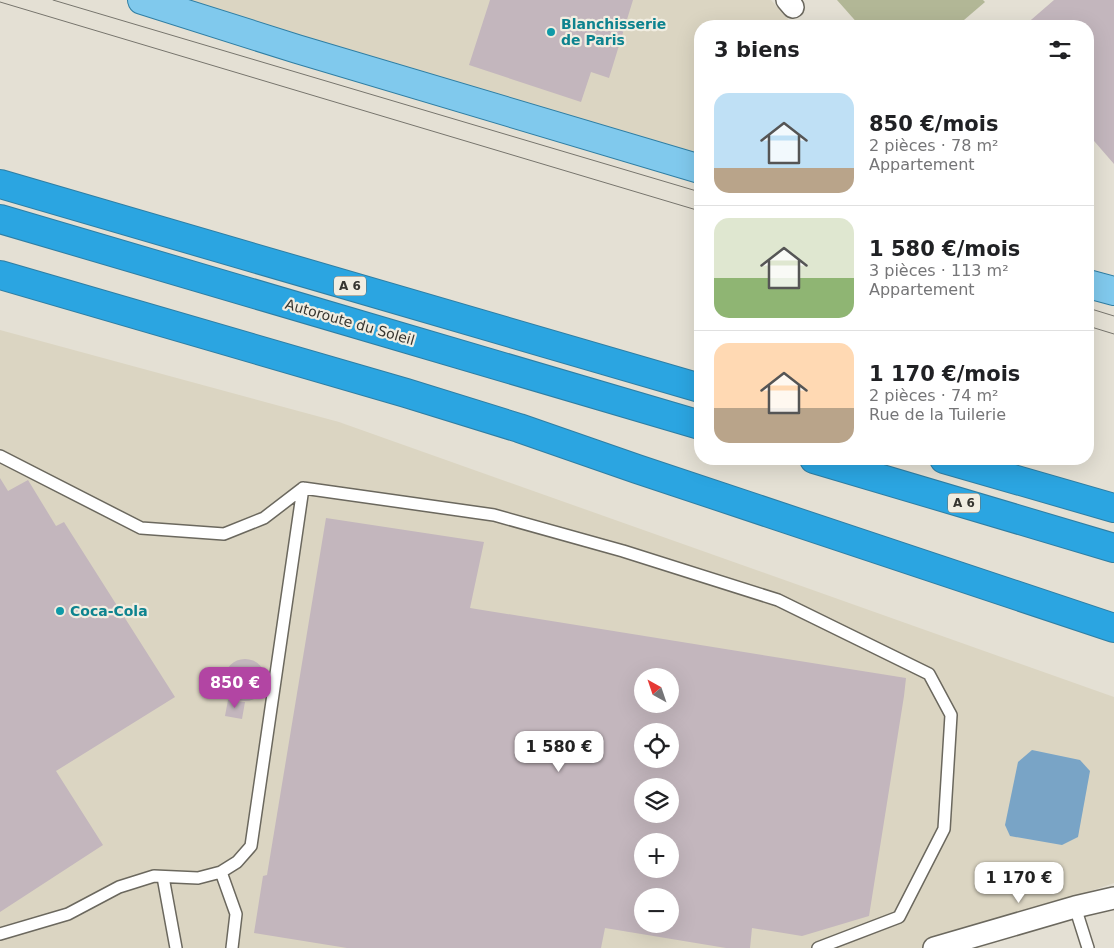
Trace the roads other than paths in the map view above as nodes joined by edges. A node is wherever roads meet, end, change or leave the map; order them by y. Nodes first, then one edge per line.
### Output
1 (142, 0) edge
2 (694, 167) edge
3 (0, 184) edge
4 (0, 219) edge
5 (0, 275) edge
6 (1094, 286) edge
7 (1114, 291) edge
8 (694, 386) edge
9 (694, 423) edge
10 (0, 456) edge
11 (834, 465) edge
12 (965, 465) edge
13 (303, 488) junction
14 (1114, 508) edge
15 (1114, 548) edge
16 (1114, 628) edge
17 (221, 872) junction
18 (163, 876) junction
19 (1114, 898) edge
20 (1075, 907) junction
21 (0, 934) edge
22 (176, 948) edge
23 (232, 948) edge
24 (818, 948) edge
25 (934, 948) edge
26 (1088, 948) edge

1 - 2 main road
3 - 8 highway, A 6
4 - 9 highway, Autoroute du Soleil
5 - 16 highway
6 - 7 main road
10 - 13 lane
11 - 15 highway, A 6
12 - 14 highway
13 - 17 lane
13 - 24 lane
17 - 18 lane
17 - 23 lane
18 - 21 lane
18 - 22 lane
19 - 20 street
20 - 25 street
20 - 26 lane

